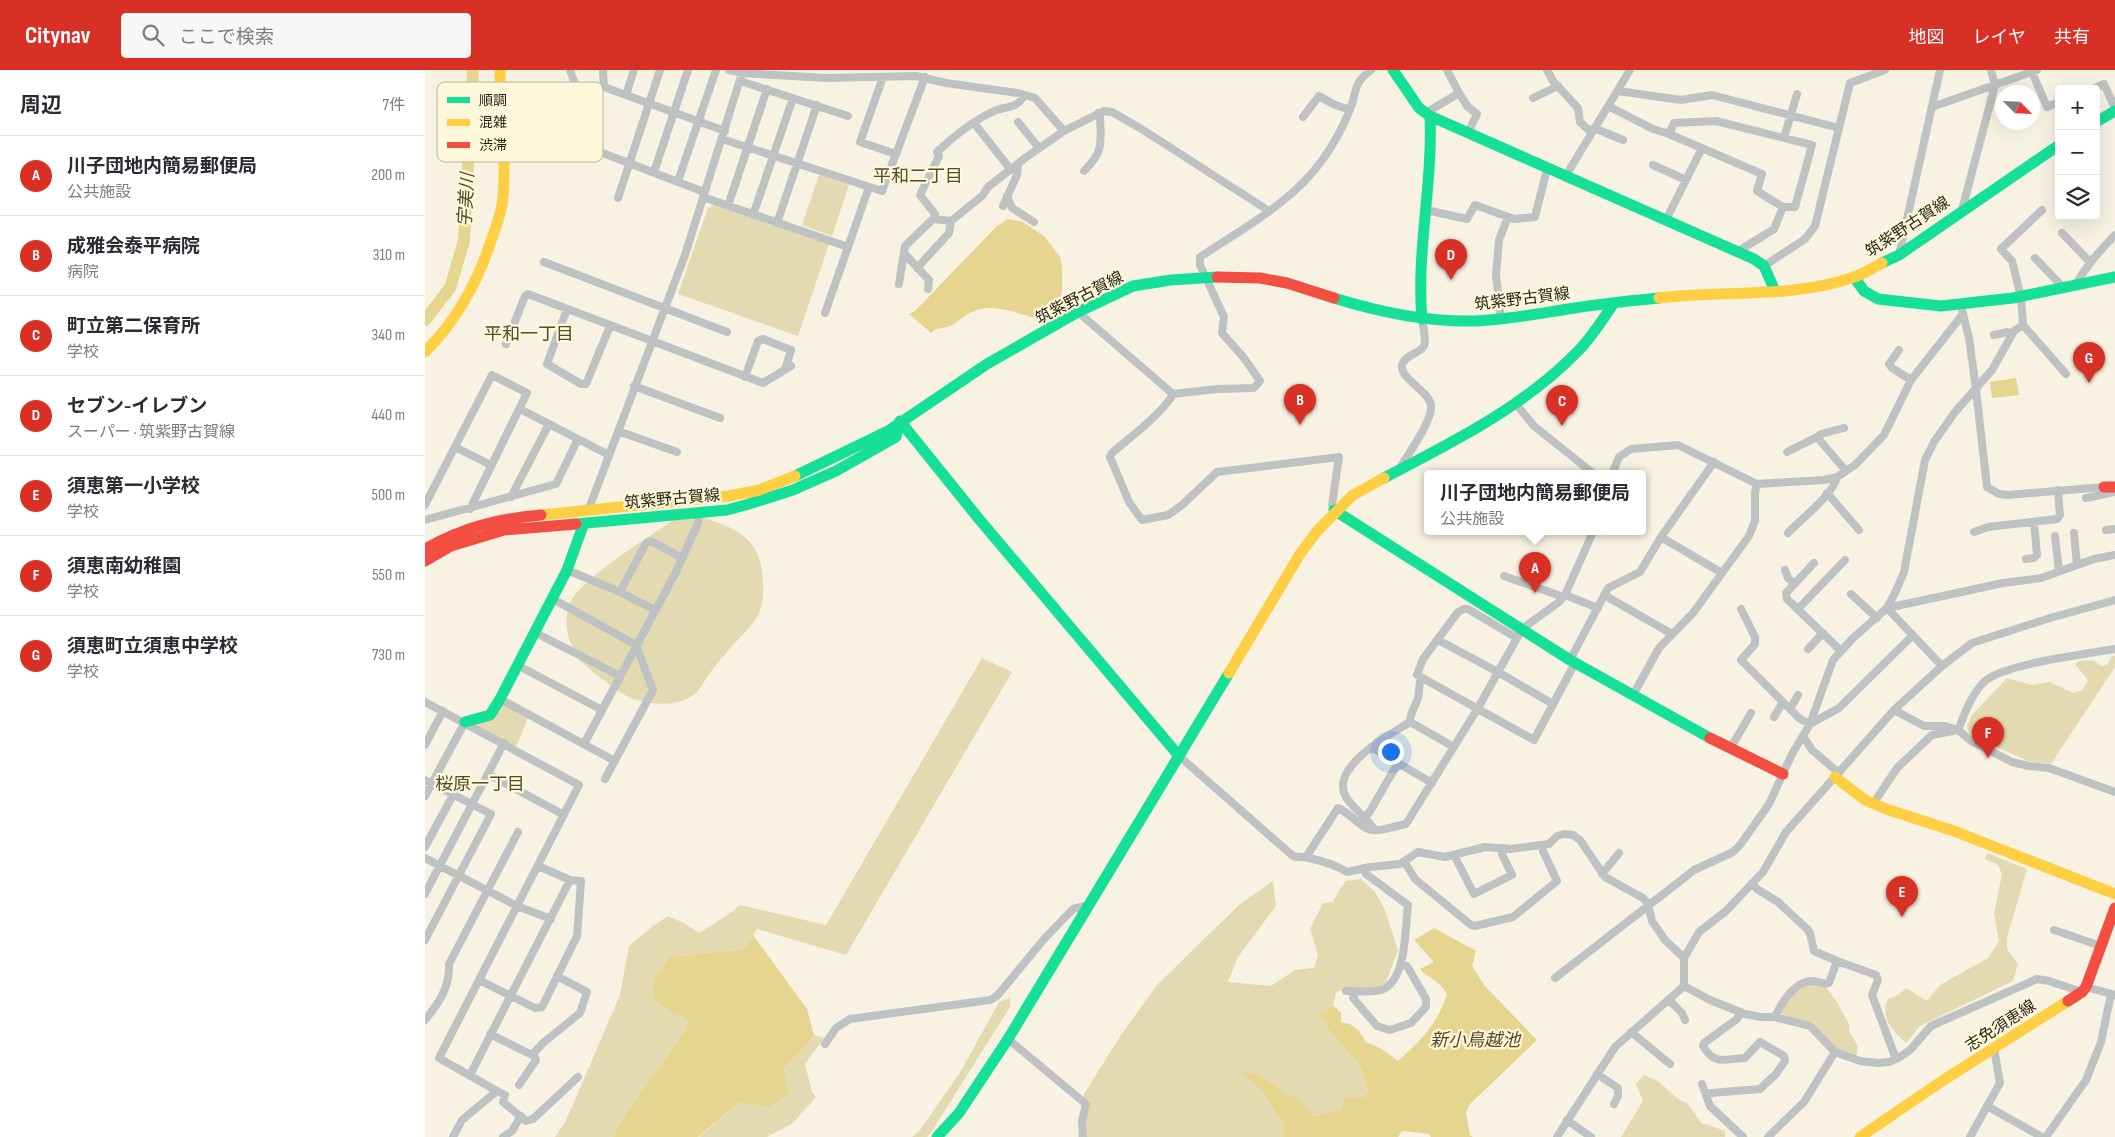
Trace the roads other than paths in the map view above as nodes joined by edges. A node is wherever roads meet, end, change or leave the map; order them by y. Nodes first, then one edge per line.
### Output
1 (570, 70) edge
2 (603, 70) edge
3 (635, 70) edge
4 (660, 70) edge
5 (689, 70) edge
6 (716, 70) edge
7 (729, 70) edge
8 (1371, 70) edge
9 (1393, 70) edge
10 (1447, 70) edge
11 (1547, 70) edge
12 (1630, 70) edge
13 (1885, 70) edge
14 (1940, 70) edge
15 (1991, 70) edge
16 (2035, 71) edge
17 (742, 74) edge
18 (883, 77) junction
19 (925, 78) junction
20 (574, 82) edge
21 (1995, 85) junction
22 (1558, 86) junction
23 (2100, 86) edge
24 (767, 89) junction
25 (1618, 91) junction
26 (1459, 93) junction
27 (1797, 94) dead end
28 (626, 95) junction
29 (1023, 95) junction
30 (793, 98) junction
31 (1533, 98) dead end
32 (649, 104) junction
33 (2055, 104) edge
34 (817, 105) junction
35 (1608, 106) junction
36 (1932, 107) junction
37 (2115, 109) edge
38 (1351, 110) junction
39 (674, 113) junction
40 (1098, 113) junction
41 (1428, 115) junction
42 (1791, 115) junction
43 (848, 116) dead end
44 (1303, 117) dead end
45 (2100, 119) edge
46 (699, 122) junction
47 (1019, 122) dead end
48 (974, 123) junction
49 (1839, 128) junction
50 (1593, 130) junction
51 (1064, 132) junction
52 (1468, 132) junction
53 (1669, 134) junction
54 (723, 135) junction
55 (1784, 138) junction
56 (1623, 140) dead end
57 (748, 147) junction
58 (1039, 148) junction
59 (1702, 148) junction
60 (2055, 148) edge
61 (603, 153) edge
62 (896, 154) junction
63 (773, 155) junction
64 (502, 162) edge
65 (630, 162) junction
66 (797, 163) junction
67 (1018, 164) junction
68 (1653, 166) dead end
69 (1547, 169) junction
70 (1011, 170) junction
71 (1084, 171) dead end
72 (654, 172) junction
73 (1565, 177) junction
74 (1686, 180) junction
75 (678, 181) junction
76 (869, 187) junction
77 (704, 194) junction
78 (1007, 196) junction
79 (618, 198) dead end
80 (728, 206) junction
81 (1003, 206) dead end
82 (1783, 207) junction
83 (1426, 210) junction
84 (1962, 210) junction
85 (2043, 210) dead end
86 (1269, 211) junction
87 (753, 215) junction
88 (1508, 217) junction
89 (933, 219) junction
90 (1666, 220) junction
91 (951, 221) junction
92 (1034, 222) dead end
93 (777, 223) junction
94 (2062, 233) dead end
95 (2115, 235) edge
96 (848, 247) junction
97 (1740, 250) dead end
98 (904, 253) junction
99 (1899, 255) junction
100 (2035, 258) dead end
101 (544, 262) dead end
102 (2090, 262) junction
103 (1764, 266) junction
104 (917, 268) junction
105 (1207, 277) junction
106 (1855, 277) junction
107 (2115, 277) edge
108 (899, 284) dead end
109 (2076, 285) junction
110 (2061, 288) junction
111 (928, 289) dead end
112 (1775, 290) junction
113 (2021, 297) junction
114 (1614, 303) junction
115 (567, 309) junction
116 (664, 309) junction
117 (1962, 309) junction
118 (1078, 312) junction
119 (825, 313) dead end
120 (1422, 318) junction
121 (1501, 320) junction
122 (2023, 325) junction
123 (610, 326) junction
124 (727, 332) dead end
125 (1994, 335) dead end
126 (2012, 335) junction
127 (651, 342) junction
128 (506, 344) dead end
129 (1899, 350) dead end
130 (425, 352) edge
131 (2066, 374) dead end
132 (745, 377) junction
133 (1911, 380) junction
134 (634, 386) junction
135 (1976, 388) junction
136 (1173, 394) junction
137 (1515, 403) junction
138 (520, 409) junction
139 (720, 418) dead end
140 (900, 421) junction
141 (549, 424) junction
142 (1844, 428) dead end
143 (618, 431) junction
144 (1817, 437) junction
145 (579, 439) junction
146 (455, 447) junction
147 (677, 452) dead end
148 (1787, 452) dead end
149 (609, 455) junction
150 (1714, 462) junction
151 (491, 466) junction
152 (1588, 470) edge
153 (1614, 470) edge
154 (1398, 471) junction
155 (1846, 471) junction
156 (1837, 477) junction
157 (1757, 484) junction
158 (2109, 487) edge
159 (2058, 490) junction
160 (2115, 492) edge
161 (1827, 493) junction
162 (511, 497) junction
163 (2086, 498) dead end
164 (425, 505) edge
165 (470, 509) junction
166 (589, 509) junction
167 (1334, 510) junction
168 (699, 512) junction
169 (425, 520) edge
170 (2034, 522) junction
171 (584, 523) junction
172 (2115, 529) edge
173 (1859, 530) dead end
174 (2106, 530) dead end
175 (1974, 532) dead end
176 (1787, 533) dead end
177 (2073, 533) dead end
178 (1592, 535) edge
179 (2055, 536) dead end
180 (1661, 537) junction
181 (425, 549) edge
182 (2115, 555) edge
183 (682, 558) junction
184 (2026, 559) dead end
185 (1845, 560) dead end
186 (425, 561) edge
187 (1814, 563) dead end
188 (2077, 565) junction
189 (567, 570) junction
190 (1785, 570) dead end
191 (2059, 571) junction
192 (1722, 573) junction
193 (1504, 576) dead end
194 (1795, 584) junction
195 (619, 592) junction
196 (1851, 594) dead end
197 (1605, 595) junction
198 (1563, 597) junction
199 (553, 599) junction
200 (2115, 600) edge
201 (1598, 608) junction
202 (1887, 608) junction
203 (1741, 609) dead end
204 (1798, 609) junction
205 (655, 610) junction
206 (1877, 618) junction
207 (536, 632) junction
208 (1823, 633) junction
209 (1519, 634) junction
210 (1671, 634) junction
211 (1913, 635) junction
212 (1437, 640) junction
213 (636, 644) junction
214 (2115, 649) edge
215 (1808, 650) dead end
216 (1840, 650) junction
217 (1573, 662) junction
218 (519, 666) junction
219 (1942, 666) junction
220 (1498, 672) junction
221 (620, 676) junction
222 (1421, 678) junction
223 (1633, 695) junction
224 (1799, 695) dead end
225 (500, 699) junction
226 (425, 702) edge
227 (1783, 702) junction
228 (1553, 704) junction
229 (1478, 708) junction
230 (1790, 709) junction
231 (602, 710) junction
232 (1893, 710) junction
233 (443, 711) junction
234 (1751, 713) dead end
235 (1774, 717) dead end
236 (465, 722) junction
237 (1410, 722) junction
238 (1810, 724) junction
239 (1957, 730) junction
240 (1803, 736) junction
241 (504, 743) junction
242 (584, 744) junction
243 (425, 745) edge
244 (1371, 747) junction
245 (1454, 747) junction
246 (1730, 748) junction
247 (1179, 756) junction
248 (615, 761) junction
249 (1398, 763) junction
250 (488, 774) junction
251 (1783, 774) junction
252 (1837, 775) junction
253 (605, 779) dead end
254 (428, 782) edge
255 (1431, 783) junction
256 (2115, 792) edge
257 (453, 794) junction
258 (425, 796) edge
259 (472, 804) junction
260 (1873, 804) junction
261 (564, 815) junction
262 (1365, 816) junction
263 (1375, 830) junction
264 (518, 832) dead end
265 (1543, 845) junction
266 (425, 848) edge
267 (1503, 848) junction
268 (1619, 853) dead end
269 (1454, 855) junction
270 (1306, 857) junction
271 (425, 858) edge
272 (1404, 861) junction
273 (440, 865) junction
274 (538, 866) junction
275 (1364, 868) junction
276 (1602, 874) junction
277 (459, 875) junction
278 (570, 880) junction
279 (1752, 883) junction
280 (488, 890) junction
281 (425, 894) edge
282 (2115, 894) edge
283 (1648, 904) junction
284 (517, 906) junction
285 (1089, 906) junction
286 (2115, 908) edge
287 (551, 919) junction
288 (2053, 930) dead end
289 (425, 939) edge
290 (2101, 946) junction
291 (1684, 958) junction
292 (1837, 961) junction
293 (1401, 964) junction
294 (557, 976) junction
295 (1555, 978) dead end
296 (479, 980) junction
297 (1685, 986) junction
298 (2084, 990) junction
299 (1346, 991) dead end
300 (1356, 991) junction
301 (509, 995) junction
302 (2113, 995) edge
303 (1670, 1001) junction
304 (1741, 1012) junction
305 (1775, 1016) junction
306 (425, 1020) edge
307 (1685, 1020) dead end
308 (1631, 1032) junction
309 (490, 1034) junction
310 (1008, 1039) junction
311 (825, 1044) dead end
312 (1994, 1048) junction
313 (1835, 1052) junction
314 (533, 1053) junction
315 (1896, 1059) junction
316 (1670, 1064) dead end
317 (1597, 1074) junction
318 (470, 1075) junction
319 (577, 1076) dead end
320 (1702, 1084) dead end
321 (519, 1085) dead end
322 (497, 1091) junction
323 (1705, 1095) junction
324 (1614, 1104) dead end
325 (1987, 1106) junction
326 (521, 1116) junction
327 (1567, 1120) junction
328 (453, 1137) edge
329 (503, 1137) edge
330 (937, 1137) edge
331 (1083, 1137) edge
332 (1557, 1137) edge
333 (1591, 1137) edge
334 (1743, 1137) edge
335 (1768, 1137) edge
336 (1860, 1137) edge
337 (1970, 1137) edge
338 (2041, 1137) edge
339 (2046, 1137) edge

1 - 20 street
2 - 28 street
3 - 28 street
4 - 32 street
5 - 39 street
6 - 46 street
7 - 17 street
8 - 38 street
9 - 41 street
10 - 26 street
11 - 22 street
12 - 25 street
13 - 49 street
14 - 36 street
15 - 21 street
16 - 21 street
16 - 33 street
17 - 18 street
17 - 24 street
17 - 54 street
18 - 19 street
18 - 62 street
19 - 29 street
19 - 62 street
21 - 36 street
21 - 84 street
22 - 31 street
22 - 50 street
23 - 37 street
24 - 30 street
24 - 57 street
25 - 35 street
25 - 42 street
26 - 41 street
26 - 52 street
27 - 42 street
28 - 32 street
29 - 48 street
29 - 51 street
30 - 34 street
30 - 63 street
32 - 39 street
32 - 65 street
34 - 43 street
34 - 66 street
35 - 50 street
35 - 53 street
36 - 99 street
37 - 45 street
38 - 44 street
38 - 86 street
39 - 46 street
39 - 72 street
40 - 51 street
40 - 71 street
40 - 86 street
41 - 52 street
41 - 83 street
42 - 49 street
42 - 55 street
46 - 54 street
46 - 75 street
47 - 58 street
48 - 70 street
48 - 89 street
49 - 103 street
50 - 56 street
50 - 73 street
51 - 58 street
52 - 69 street
53 - 55 street
53 - 59 street
54 - 57 street
54 - 77 street
55 - 82 street
57 - 63 street
57 - 80 street
58 - 67 street
59 - 74 street
59 - 82 street
60 - 84 street, 筑紫野古賀線
61 - 65 street
62 - 76 street
63 - 66 street
63 - 87 street
64 - 130 street
65 - 72 street
65 - 79 street
66 - 76 street
66 - 93 street
67 - 70 street
67 - 78 street
68 - 74 street
69 - 73 street
69 - 88 street
70 - 91 street
72 - 75 street
73 - 90 street
74 - 90 street
75 - 77 street
76 - 96 street
77 - 80 street
77 - 116 street
78 - 81 street
78 - 92 street
80 - 87 street
82 - 97 street
83 - 88 street
83 - 120 street
84 - 99 street, 筑紫野古賀線
85 - 113 street
86 - 105 street
87 - 93 street
88 - 121 street
89 - 91 street
89 - 98 street
90 - 103 street
91 - 104 street
93 - 96 street
94 - 102 street
95 - 102 street
96 - 119 street
98 - 104 street
98 - 108 street
99 - 106 street, 筑紫野古賀線
100 - 110 street
101 - 116 street
102 - 109 street
103 - 112 street
104 - 111 street
105 - 118 street, 筑紫野古賀線
105 - 120 street, 筑紫野古賀線
105 - 136 street
106 - 112 street, 筑紫野古賀線
106 - 117 street
107 - 109 street
109 - 110 street
110 - 113 street
112 - 114 street, 筑紫野古賀線
113 - 117 street
113 - 122 street
114 - 121 street, 筑紫野古賀線
114 - 137 street
115 - 123 street
115 - 123 street
115 - 128 street
116 - 124 street
116 - 127 street
117 - 133 street
117 - 135 street
118 - 136 street
118 - 140 street, 筑紫野古賀線
120 - 121 street, 筑紫野古賀線
120 - 154 street
122 - 126 street
122 - 131 street
123 - 127 street
125 - 126 street
126 - 135 street
127 - 132 street
127 - 134 street
129 - 133 street
132 - 132 street
133 - 155 street
134 - 139 street
134 - 143 street
135 - 159 street
135 - 202 street
136 - 167 street
137 - 152 street
137 - 154 street
138 - 141 street
138 - 146 street
138 - 151 street
140 - 166 street, 筑紫野古賀線
140 - 168 street, 筑紫野古賀線
140 - 247 street
141 - 145 street
141 - 162 street
142 - 144 street
143 - 147 street
143 - 149 street
144 - 148 street
144 - 155 street
145 - 149 street
145 - 162 street
146 - 151 street
146 - 164 street
149 - 166 street
150 - 153 street
150 - 157 street
150 - 180 street
151 - 165 street
154 - 167 street
155 - 156 street
156 - 157 street
156 - 161 street
157 - 192 street
158 - 159 street
159 - 170 street
160 - 163 street
161 - 173 street
161 - 176 street
162 - 165 street
165 - 169 street
166 - 171 street
166 - 181 street, 筑紫野古賀線
167 - 209 street
167 - 247 street
168 - 171 street, 筑紫野古賀線
168 - 183 street
170 - 175 street
170 - 184 street
171 - 186 street, 筑紫野古賀線
171 - 189 street
172 - 174 street
177 - 188 street
178 - 198 street
179 - 191 street
180 - 192 street
180 - 197 street
182 - 188 street
183 - 195 street
183 - 205 street
185 - 204 street
187 - 194 street
188 - 191 street
189 - 195 street
189 - 199 street
190 - 194 street
191 - 202 street
192 - 210 street
193 - 198 street
194 - 204 street
195 - 205 street
196 - 206 street
197 - 201 street
197 - 210 street
198 - 201 street
198 - 209 street
199 - 207 street
199 - 213 street
200 - 219 street
201 - 217 street
202 - 206 street
202 - 211 street
203 - 227 street
204 - 208 street
205 - 213 street
206 - 216 street
207 - 218 street
207 - 221 street
208 - 215 street
208 - 216 street
209 - 212 street
209 - 217 street
209 - 220 street
210 - 223 street
211 - 219 street
211 - 238 street
212 - 220 street
212 - 222 street
213 - 221 street
213 - 248 street
214 - 239 street
216 - 238 street
217 - 223 street
217 - 228 street
218 - 225 street
218 - 231 street
219 - 232 street
220 - 228 street
220 - 229 street
221 - 231 street
222 - 229 street
222 - 237 street
223 - 246 street
224 - 230 street
225 - 236 street
225 - 242 street
226 - 233 street
227 - 230 street
227 - 235 street
228 - 229 street
229 - 245 street
230 - 238 street
231 - 242 street
232 - 239 street
232 - 252 street
233 - 236 street
233 - 243 street
234 - 246 street
236 - 241 street
236 - 254 street
237 - 244 street
237 - 245 street
238 - 240 street
239 - 256 street
239 - 260 street
240 - 251 street
240 - 252 street
241 - 250 street
241 - 261 street
242 - 248 street
244 - 249 street
244 - 262 street
245 - 255 street
246 - 251 street
247 - 270 street
247 - 285 street
248 - 253 street
249 - 255 street
249 - 262 street
250 - 259 street
250 - 261 street
251 - 283 street
252 - 260 street
252 - 279 street
254 - 257 street
254 - 258 street
255 - 263 street
257 - 259 street
257 - 266 street
259 - 273 street
259 - 277 street
260 - 282 street
261 - 274 street
262 - 263 street
263 - 270 street
264 - 280 street
265 - 267 street
265 - 272 street
265 - 276 street
267 - 269 street
267 - 269 street
268 - 276 street
269 - 272 street
270 - 275 street
271 - 273 street
272 - 275 street
273 - 277 street
273 - 281 street
274 - 278 street
274 - 284 street
275 - 293 street
276 - 283 street
277 - 280 street
277 - 289 street
278 - 287 street
278 - 294 street
279 - 291 street
279 - 292 street
280 - 284 street
280 - 306 street
283 - 291 street
283 - 295 street
284 - 287 street
284 - 296 street
285 - 310 street
285 - 311 street
286 - 290 street
287 - 301 street
288 - 290 street
290 - 298 street
291 - 297 street
292 - 305 street
292 - 315 street
293 - 300 street
293 - 300 street
294 - 301 street
294 - 314 street
296 - 301 street
296 - 318 street
297 - 303 street
297 - 304 street
298 - 302 street
298 - 312 street, 志免須恵線
298 - 315 street
299 - 300 street
301 - 309 street
302 - 339 street
303 - 307 street
303 - 308 street
304 - 305 street
304 - 323 street
305 - 313 street
308 - 316 street
308 - 317 street
309 - 314 street
309 - 318 street
310 - 330 street
310 - 331 street
312 - 325 street
312 - 336 street, 志免須恵線
313 - 315 street
313 - 335 street
314 - 321 street
317 - 324 street
317 - 327 street
318 - 322 street
319 - 326 street
320 - 323 street
322 - 326 street
322 - 328 street
323 - 334 street
325 - 337 street
325 - 338 street
326 - 329 street
327 - 332 street
327 - 333 street

